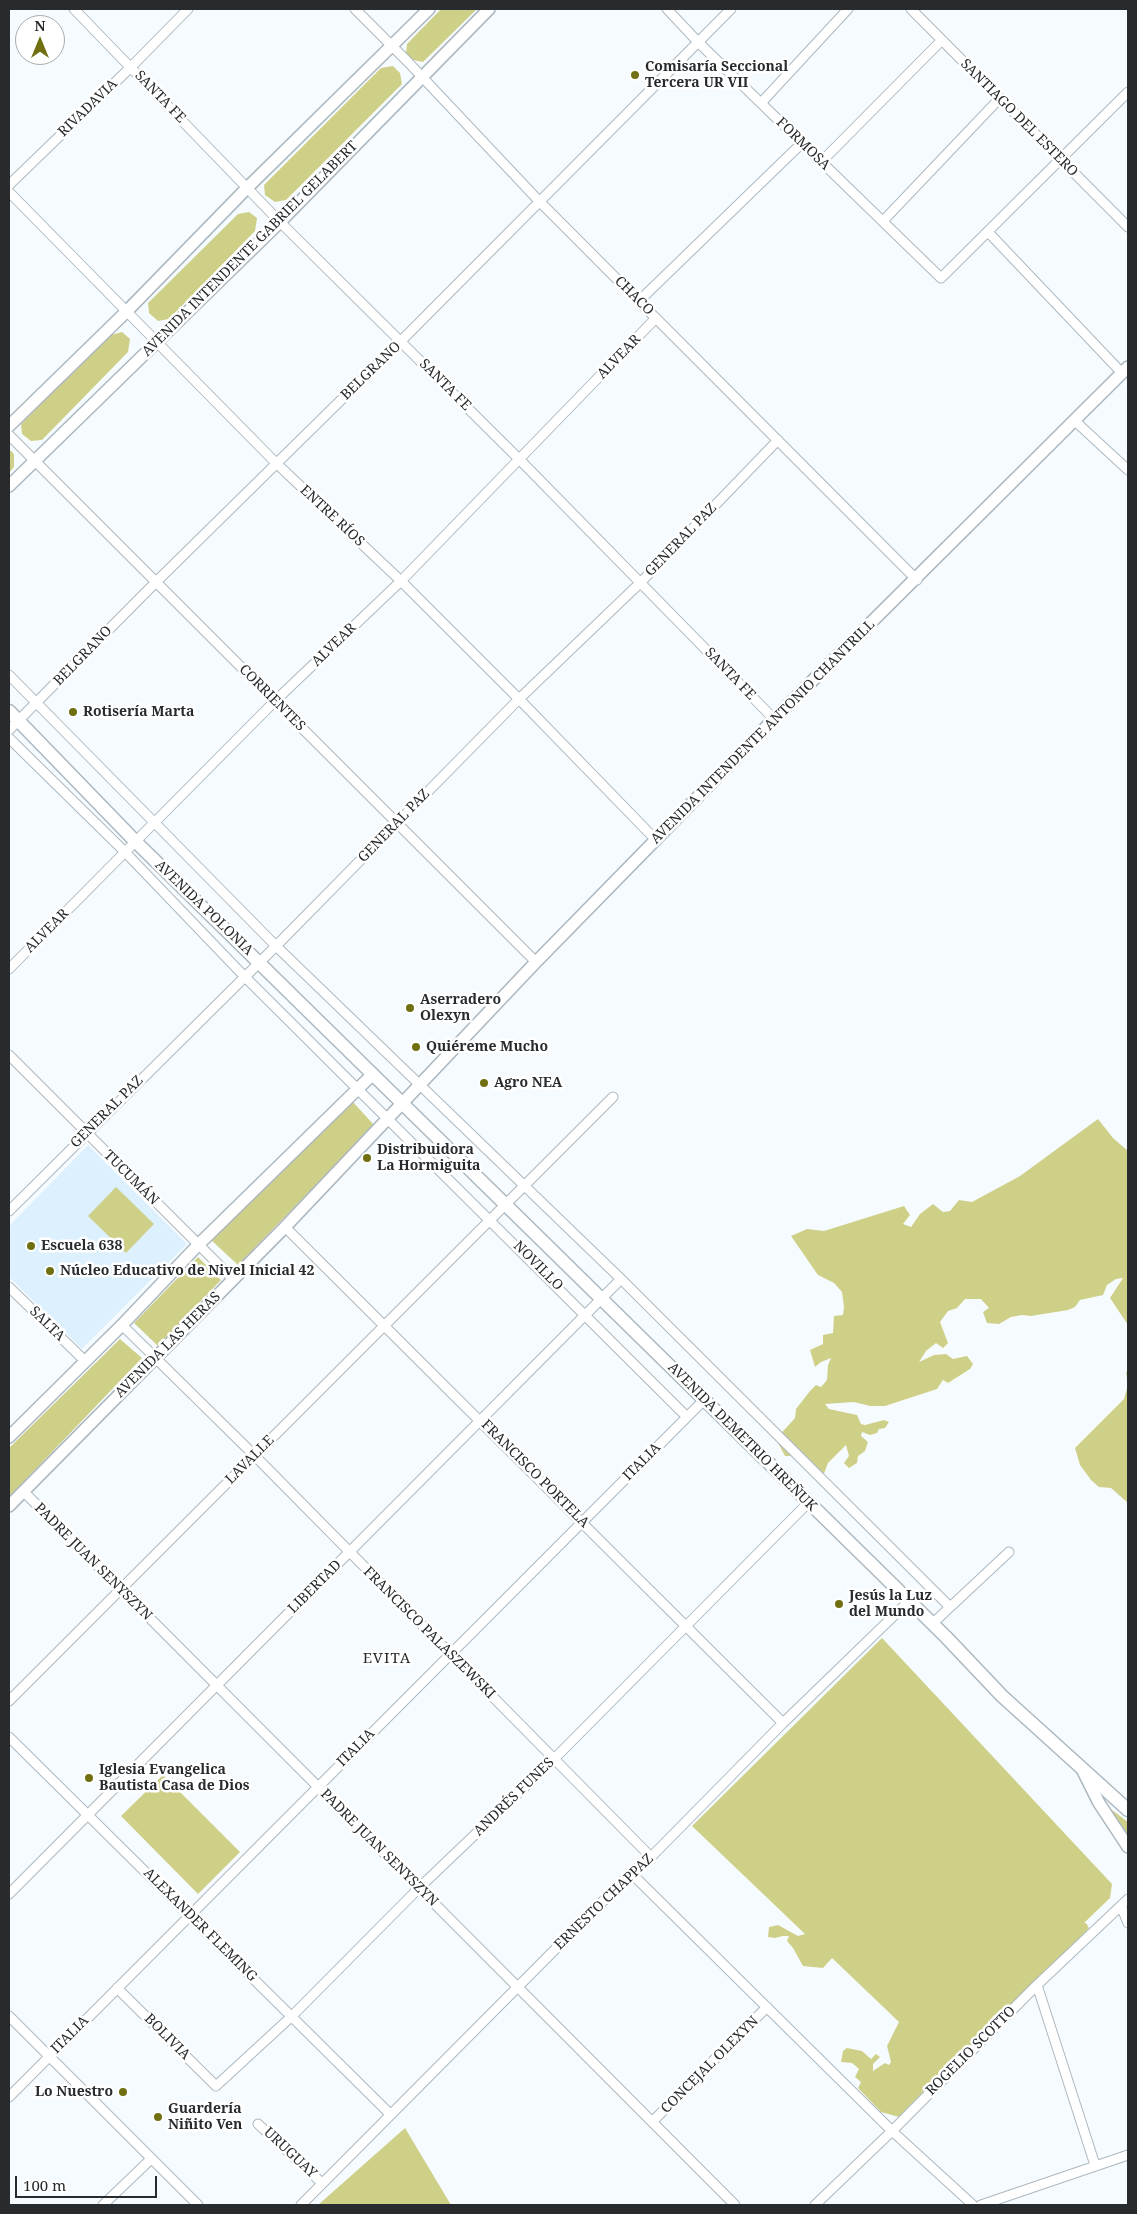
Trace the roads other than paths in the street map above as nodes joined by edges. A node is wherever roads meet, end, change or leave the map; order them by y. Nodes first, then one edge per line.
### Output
1 (74, 9) edge
2 (188, 9) edge
3 (355, 9) edge
4 (429, 9) edge
5 (489, 9) edge
6 (667, 9) edge
7 (731, 9) edge
8 (848, 9) edge
9 (911, 9) edge
10 (942, 40) junction
11 (698, 42) junction
12 (392, 46) junction
13 (131, 67) junction
14 (422, 77) junction
15 (1128, 92) edge
16 (1000, 98) junction
17 (761, 103) junction
18 (802, 144) junction
19 (1062, 160) junction
20 (821, 162) junction
21 (9, 185) edge
22 (247, 188) junction
23 (9, 192) edge
24 (538, 201) junction
25 (882, 221) junction
26 (280, 222) junction
27 (1128, 227) edge
28 (988, 232) junction
29 (640, 301) junction
30 (127, 311) junction
31 (656, 318) junction
32 (401, 341) junction
33 (157, 342) junction
34 (1125, 370) edge
35 (1075, 421) junction
36 (9, 426) edge
37 (9, 435) edge
38 (778, 440) junction
39 (519, 459) junction
40 (34, 460) junction
41 (276, 463) junction
42 (1128, 470) edge
43 (9, 486) edge
44 (916, 580) junction
45 (401, 581) junction
46 (156, 582) junction
47 (641, 582) junction
48 (9, 675) edge
49 (519, 699) junction
50 (275, 701) junction
51 (37, 703) junction
52 (9, 711) edge
53 (774, 719) junction
54 (19, 721) junction
55 (9, 730) edge
56 (9, 738) edge
57 (153, 822) junction
58 (397, 823) junction
59 (656, 840) junction
60 (136, 842) junction
61 (125, 852) junction
62 (276, 946) junction
63 (260, 962) junction
64 (536, 962) junction
65 (9, 969) edge
66 (244, 976) junction
67 (9, 1055) edge
68 (373, 1074) junction
69 (419, 1083) junction
70 (358, 1088) junction
71 (613, 1096) dead end
72 (402, 1101) junction
73 (387, 1117) junction
74 (86, 1133) junction
75 (524, 1187) junction
76 (507, 1204) junction
77 (9, 1211) edge
78 (491, 1219) junction
79 (285, 1227) junction
80 (198, 1246) junction
81 (233, 1279) junction
82 (621, 1279) junction
83 (9, 1287) edge
84 (602, 1298) junction
85 (586, 1315) junction
86 (122, 1325) junction
87 (384, 1327) junction
88 (155, 1358) junction
89 (85, 1361) junction
90 (704, 1400) junction
91 (687, 1417) junction
92 (480, 1421) junction
93 (9, 1437) edge
94 (255, 1456) junction
95 (23, 1491) junction
96 (808, 1503) junction
97 (9, 1506) edge
98 (583, 1522) junction
99 (349, 1552) junction
100 (1009, 1552) dead end
101 (121, 1589) junction
102 (909, 1601) junction
103 (950, 1607) junction
104 (932, 1624) junction
105 (686, 1625) junction
106 (451, 1654) junction
107 (217, 1685) junction
108 (9, 1700) edge
109 (783, 1723) junction
110 (9, 1737) edge
111 (554, 1759) junction
112 (1083, 1771) junction
113 (318, 1787) junction
114 (1128, 1810) edge
115 (88, 1814) junction
116 (1128, 1847) edge
117 (651, 1856) junction
118 (631, 1873) junction
119 (419, 1888) junction
120 (9, 1894) edge
121 (1128, 1898) edge
122 (1121, 1906) junction
123 (190, 1915) junction
124 (1128, 1923) edge
125 (1037, 1985) junction
126 (518, 1987) junction
127 (117, 1988) junction
128 (767, 2007) junction
129 (9, 2016) edge
130 (292, 2016) junction
131 (49, 2056) junction
132 (216, 2086) joint
133 (9, 2097) edge
134 (390, 2114) junction
135 (652, 2122) junction
136 (258, 2124) dead end
137 (892, 2131) junction
138 (1128, 2155) edge
139 (151, 2158) junction
140 (1095, 2165) junction
141 (322, 2183) junction
142 (103, 2205) edge
143 (198, 2205) edge
144 (300, 2205) edge
145 (735, 2205) edge
146 (815, 2205) edge
147 (973, 2205) edge
148 (981, 2205) edge

1 - 13 street, SANTA FE
2 - 13 street, RIVADAVIA
3 - 12 street, CHACO
4 - 12 main road
5 - 14 main road, AVENIDA INTENDENTE GABRIEL GELABERT
6 - 11 street, FORMOSA
7 - 11 street, BELGRANO
8 - 17 street
9 - 10 street, SANTIAGO DEL ESTERO
10 - 16 street, SANTIAGO DEL ESTERO
10 - 20 street
11 - 17 street, FORMOSA
11 - 24 street, BELGRANO
12 - 14 street, CHACO
12 - 22 main road
13 - 21 street, RIVADAVIA
13 - 22 street, SANTA FE
14 - 24 street, CHACO
14 - 26 main road, AVENIDA INTENDENTE GABRIEL GELABERT
15 - 19 street
16 - 19 street, SANTIAGO DEL ESTERO
16 - 25 street
17 - 18 street, FORMOSA
18 - 20 street, FORMOSA
18 - 29 street
19 - 27 street, SANTIAGO DEL ESTERO
19 - 28 street
20 - 25 street, FORMOSA
22 - 26 street, SANTA FE
22 - 30 main road
23 - 30 street, ENTRE RÍOS
24 - 29 street, CHACO
24 - 32 street, BELGRANO
25 - 28 street, FORMOSA
26 - 32 street, SANTA FE
26 - 33 main road, AVENIDA INTENDENTE GABRIEL GELABERT
28 - 34 street
29 - 31 street, CHACO
30 - 33 street, ENTRE RÍOS
30 - 36 main road
31 - 38 street, CHACO
31 - 39 street, ALVEAR
32 - 39 street, SANTA FE
32 - 41 street, BELGRANO
33 - 40 main road, AVENIDA INTENDENTE GABRIEL GELABERT
33 - 41 street, ENTRE RÍOS
34 - 35 main road, AVENIDA INTENDENTE ANTONIO CHANTRILL
35 - 42 street
35 - 44 main road, AVENIDA INTENDENTE ANTONIO CHANTRILL
37 - 40 street, CORRIENTES
38 - 44 street, CHACO
38 - 47 street, GENERAL PAZ
39 - 45 street, ALVEAR
39 - 47 street, SANTA FE
40 - 43 main road, AVENIDA INTENDENTE GABRIEL GELABERT
40 - 46 street, CORRIENTES
41 - 45 street, ENTRE RÍOS
41 - 46 street, BELGRANO
44 - 53 main road, AVENIDA INTENDENTE ANTONIO CHANTRILL
45 - 49 street, ENTRE RÍOS
45 - 50 street, ALVEAR
46 - 50 street, CORRIENTES
46 - 51 street, BELGRANO
47 - 49 street, GENERAL PAZ
47 - 53 street, SANTA FE
48 - 51 street
49 - 58 street, GENERAL PAZ
49 - 59 street, ENTRE RÍOS
50 - 57 street, ALVEAR
50 - 58 street, CORRIENTES
51 - 54 street, BELGRANO
51 - 57 street
52 - 54 main road, AVENIDA POLONIA
53 - 59 main road, AVENIDA INTENDENTE ANTONIO CHANTRILL
54 - 55 street, BELGRANO
54 - 60 main road, AVENIDA POLONIA
56 - 61 street, AVENIDA POLONIA
57 - 60 street, ALVEAR
57 - 62 street
58 - 62 street, GENERAL PAZ
58 - 64 street, CORRIENTES
59 - 64 main road, AVENIDA INTENDENTE ANTONIO CHANTRILL
60 - 61 street, ALVEAR
60 - 63 main road, AVENIDA POLONIA
61 - 65 street, ALVEAR
61 - 66 street, AVENIDA POLONIA
62 - 63 street, GENERAL PAZ
62 - 69 street
63 - 66 street, GENERAL PAZ
63 - 68 main road, AVENIDA POLONIA
64 - 69 main road, AVENIDA INTENDENTE ANTONIO CHANTRILL
66 - 70 street, AVENIDA POLONIA
66 - 74 street, GENERAL PAZ
67 - 74 street, TUCUMÁN
68 - 70 main road
68 - 72 main road, AVENIDA POLONIA
69 - 72 main road, AVENIDA INTENDENTE ANTONIO CHANTRILL
69 - 75 street
70 - 73 street, AVENIDA POLONIA
70 - 80 main road
71 - 75 street, LAVALLE
72 - 73 main road, AVENIDA INTENDENTE ANTONIO CHANTRILL
72 - 76 main road, AVENIDA DEMETRIO HREÑUK
73 - 78 street, NOVILLO
73 - 79 main road, AVENIDA LAS HERAS
74 - 77 street, GENERAL PAZ
74 - 80 street, TUCUMÁN
75 - 76 street, LAVALLE
75 - 82 street
76 - 78 street, LAVALLE
76 - 84 main road, AVENIDA DEMETRIO HREÑUK
78 - 85 street, NOVILLO
78 - 87 street, LAVALLE
79 - 81 main road, AVENIDA LAS HERAS
79 - 87 street, FRANCISCO PORTELA
80 - 81 street, TUCUMÁN
80 - 86 main road
81 - 88 main road, AVENIDA LAS HERAS
82 - 84 street, LIBERTAD
82 - 103 street
83 - 89 street, SALTA
84 - 85 street, LIBERTAD
84 - 90 main road, AVENIDA DEMETRIO HREÑUK
85 - 91 street, NOVILLO
85 - 92 street, LIBERTAD
86 - 88 street, FRANCISCO PALASZEWSKI
86 - 89 main road
87 - 92 street, FRANCISCO PORTELA
87 - 94 street, LAVALLE
88 - 94 street, FRANCISCO PALASZEWSKI
88 - 95 main road, AVENIDA LAS HERAS
89 - 93 main road
90 - 91 street, ITALIA
90 - 96 main road, AVENIDA DEMETRIO HREÑUK
91 - 98 street, ITALIA
92 - 98 street, FRANCISCO PORTELA
92 - 99 street, LIBERTAD
94 - 99 street, FRANCISCO PALASZEWSKI
94 - 101 street, LAVALLE
95 - 97 main road, AVENIDA LAS HERAS
95 - 101 street, PADRE JUAN SENYSZYN
96 - 102 main road, AVENIDA DEMETRIO HREÑUK
96 - 105 street, ANDRÉS FUNES
98 - 105 street, FRANCISCO PORTELA
98 - 106 street, ITALIA
99 - 106 street, FRANCISCO PALASZEWSKI
99 - 107 street, LIBERTAD
100 - 103 street
101 - 107 street, PADRE JUAN SENYSZYN
101 - 108 street, LAVALLE
102 - 104 main road, AVENIDA DEMETRIO HREÑUK
102 - 109 street, ERNESTO CHAPPAZ
103 - 104 street
104 - 112 main road, AVENIDA DEMETRIO HREÑUK
105 - 109 street, FRANCISCO PORTELA
105 - 111 street, ANDRÉS FUNES
106 - 111 street, FRANCISCO PALASZEWSKI
106 - 113 street, ITALIA
107 - 113 street, PADRE JUAN SENYSZYN
107 - 115 street, LIBERTAD
109 - 117 street, ERNESTO CHAPPAZ
110 - 115 street, ALEXANDER FLEMING
111 - 117 street, FRANCISCO PALASZEWSKI
111 - 119 street, ANDRÉS FUNES
112 - 114 main road, AVENIDA DEMETRIO HREÑUK
112 - 116 main road
113 - 119 street, PADRE JUAN SENYSZYN
113 - 123 street, ITALIA
115 - 120 street, LIBERTAD
115 - 123 street, ALEXANDER FLEMING
117 - 118 street, ERNESTO CHAPPAZ
118 - 126 street, ERNESTO CHAPPAZ
118 - 128 street
119 - 126 street, PADRE JUAN SENYSZYN
119 - 130 street, ANDRÉS FUNES
121 - 122 street, ROGELIO SCOTTO
122 - 124 street
122 - 125 street, ROGELIO SCOTTO
123 - 127 street, ITALIA
123 - 130 street, ALEXANDER FLEMING
125 - 137 street, ROGELIO SCOTTO
125 - 140 street
126 - 134 street, ERNESTO CHAPPAZ
126 - 135 street, PADRE JUAN SENYSZYN
127 - 131 street, ITALIA
127 - 132 street, BOLIVIA
128 - 135 street, CONCEJAL OLEXYN
128 - 137 street
129 - 131 street
130 - 132 street, ANDRÉS FUNES
130 - 134 street, ALEXANDER FLEMING
131 - 133 street, ITALIA
131 - 139 street
134 - 141 street, ERNESTO CHAPPAZ
135 - 145 street, PADRE JUAN SENYSZYN
136 - 141 street, URUGUAY
137 - 146 street, ROGELIO SCOTTO
137 - 147 street
138 - 140 street
139 - 142 street
139 - 143 street
140 - 148 street
141 - 144 street, ERNESTO CHAPPAZ

